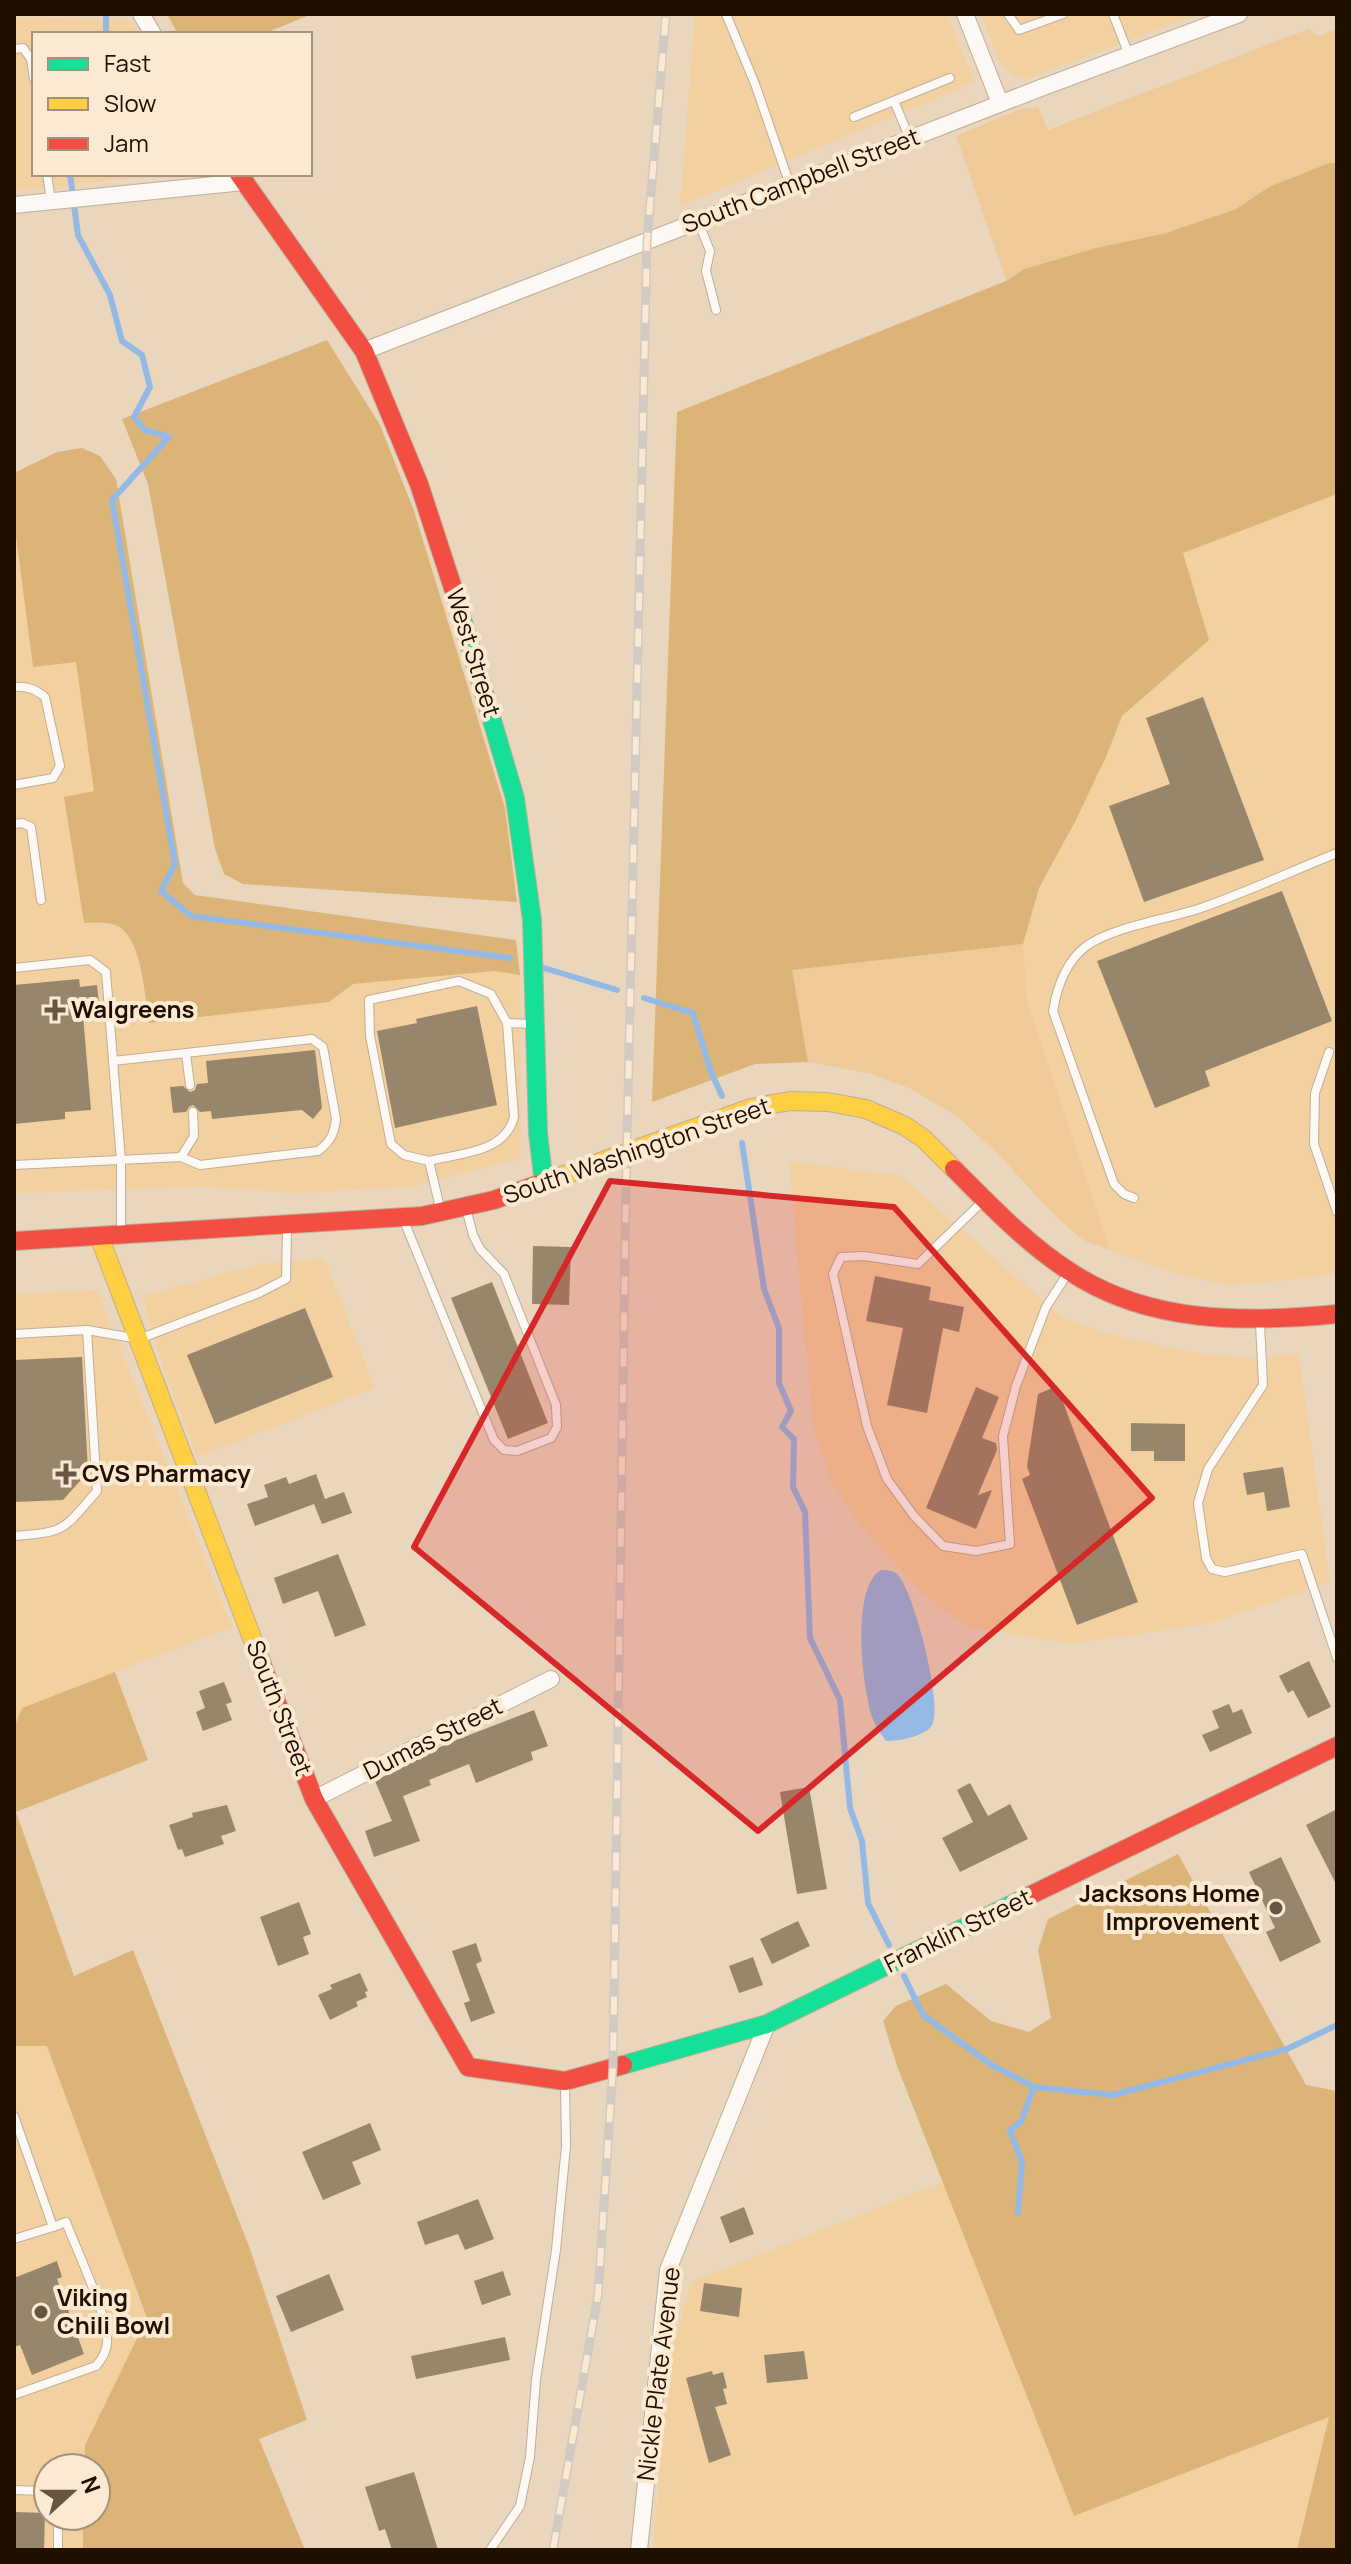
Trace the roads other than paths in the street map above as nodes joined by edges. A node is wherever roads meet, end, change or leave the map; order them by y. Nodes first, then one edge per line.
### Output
1 (141, 14) edge
2 (726, 14) edge
3 (965, 14) edge
4 (1008, 14) edge
5 (1063, 14) edge
6 (1113, 14) edge
7 (1239, 14) edge
8 (152, 32) edge
9 (14, 49) edge
10 (1129, 55) junction
11 (32, 66) edge
12 (950, 78) dead end
13 (894, 101) junction
14 (1000, 103) junction
15 (854, 117) dead end
16 (910, 139) junction
17 (48, 176) edge
18 (242, 178) edge
19 (790, 185) junction
20 (55, 201) junction
21 (14, 205) edge
22 (698, 221) junction
23 (716, 310) dead end
24 (364, 351) junction
25 (14, 687) edge
26 (14, 785) edge
27 (14, 824) edge
28 (1337, 853) edge
29 (41, 900) dead end
30 (14, 968) edge
31 (507, 1023) junction
32 (537, 1024) junction
33 (1329, 1052) dead end
34 (186, 1054) junction
35 (113, 1061) junction
36 (190, 1085) dead end
37 (193, 1112) dead end
38 (181, 1157) junction
39 (121, 1161) junction
40 (429, 1161) junction
41 (14, 1165) edge
42 (544, 1184) junction
43 (1134, 1198) dead end
44 (986, 1199) junction
45 (466, 1207) junction
46 (441, 1212) junction
47 (1337, 1212) edge
48 (404, 1219) junction
49 (287, 1226) junction
50 (121, 1234) junction
51 (99, 1236) junction
52 (14, 1241) edge
53 (1070, 1271) junction
54 (1337, 1314) edge
55 (1260, 1321) junction
56 (87, 1330) junction
57 (14, 1334) edge
58 (139, 1339) junction
59 (14, 1536) edge
60 (1337, 1658) edge
61 (551, 1679) dead end
62 (1337, 1746) edge
63 (314, 1799) junction
64 (767, 2024) junction
65 (565, 2081) junction
66 (14, 2116) edge
67 (53, 2227) junction
68 (14, 2239) edge
69 (14, 2395) edge
70 (490, 2550) edge
71 (639, 2550) edge

1 - 8 street
2 - 19 lane
3 - 14 street
4 - 5 lane
6 - 10 lane
7 - 10 street, South Campbell Street
9 - 11 lane
10 - 14 street, South Campbell Street
12 - 13 lane
13 - 15 lane
13 - 16 lane
14 - 16 street, South Campbell Street
16 - 19 street, South Campbell Street
17 - 20 lane
18 - 20 street
18 - 24 street, West Street
19 - 22 street, South Campbell Street
20 - 21 street
22 - 23 lane
22 - 24 street, South Campbell Street
24 - 32 street, West Street
25 - 26 lane
27 - 29 lane
28 - 43 lane
30 - 35 lane
31 - 32 lane
31 - 40 lane
31 - 40 lane
32 - 42 street, West Street
33 - 47 lane
34 - 35 lane
34 - 36 lane
34 - 38 lane
35 - 39 lane
37 - 38 lane
38 - 39 lane
39 - 41 lane
39 - 50 lane
40 - 46 lane
42 - 44 street, South Washington Street
42 - 45 street, South Washington Street
44 - 53 street, South Washington Street
44 - 53 lane
45 - 46 street, South Washington Street
45 - 48 lane
46 - 48 street, South Washington Street
48 - 49 street, South Washington Street
49 - 50 street, South Washington Street
49 - 58 lane
50 - 51 street, South Washington Street
51 - 52 street, South Washington Street
51 - 58 street, South Street
53 - 55 street, South Washington Street
54 - 55 street, South Washington Street
55 - 60 lane
56 - 57 lane
56 - 58 lane
56 - 59 lane
58 - 63 street, South Street
61 - 63 street, Dumas Street
62 - 64 street, Franklin Street
63 - 65 street, South Street
64 - 65 street, Franklin Street
64 - 71 street, Nickle Plate Avenue
65 - 70 lane
66 - 67 lane
67 - 68 lane
67 - 69 lane

